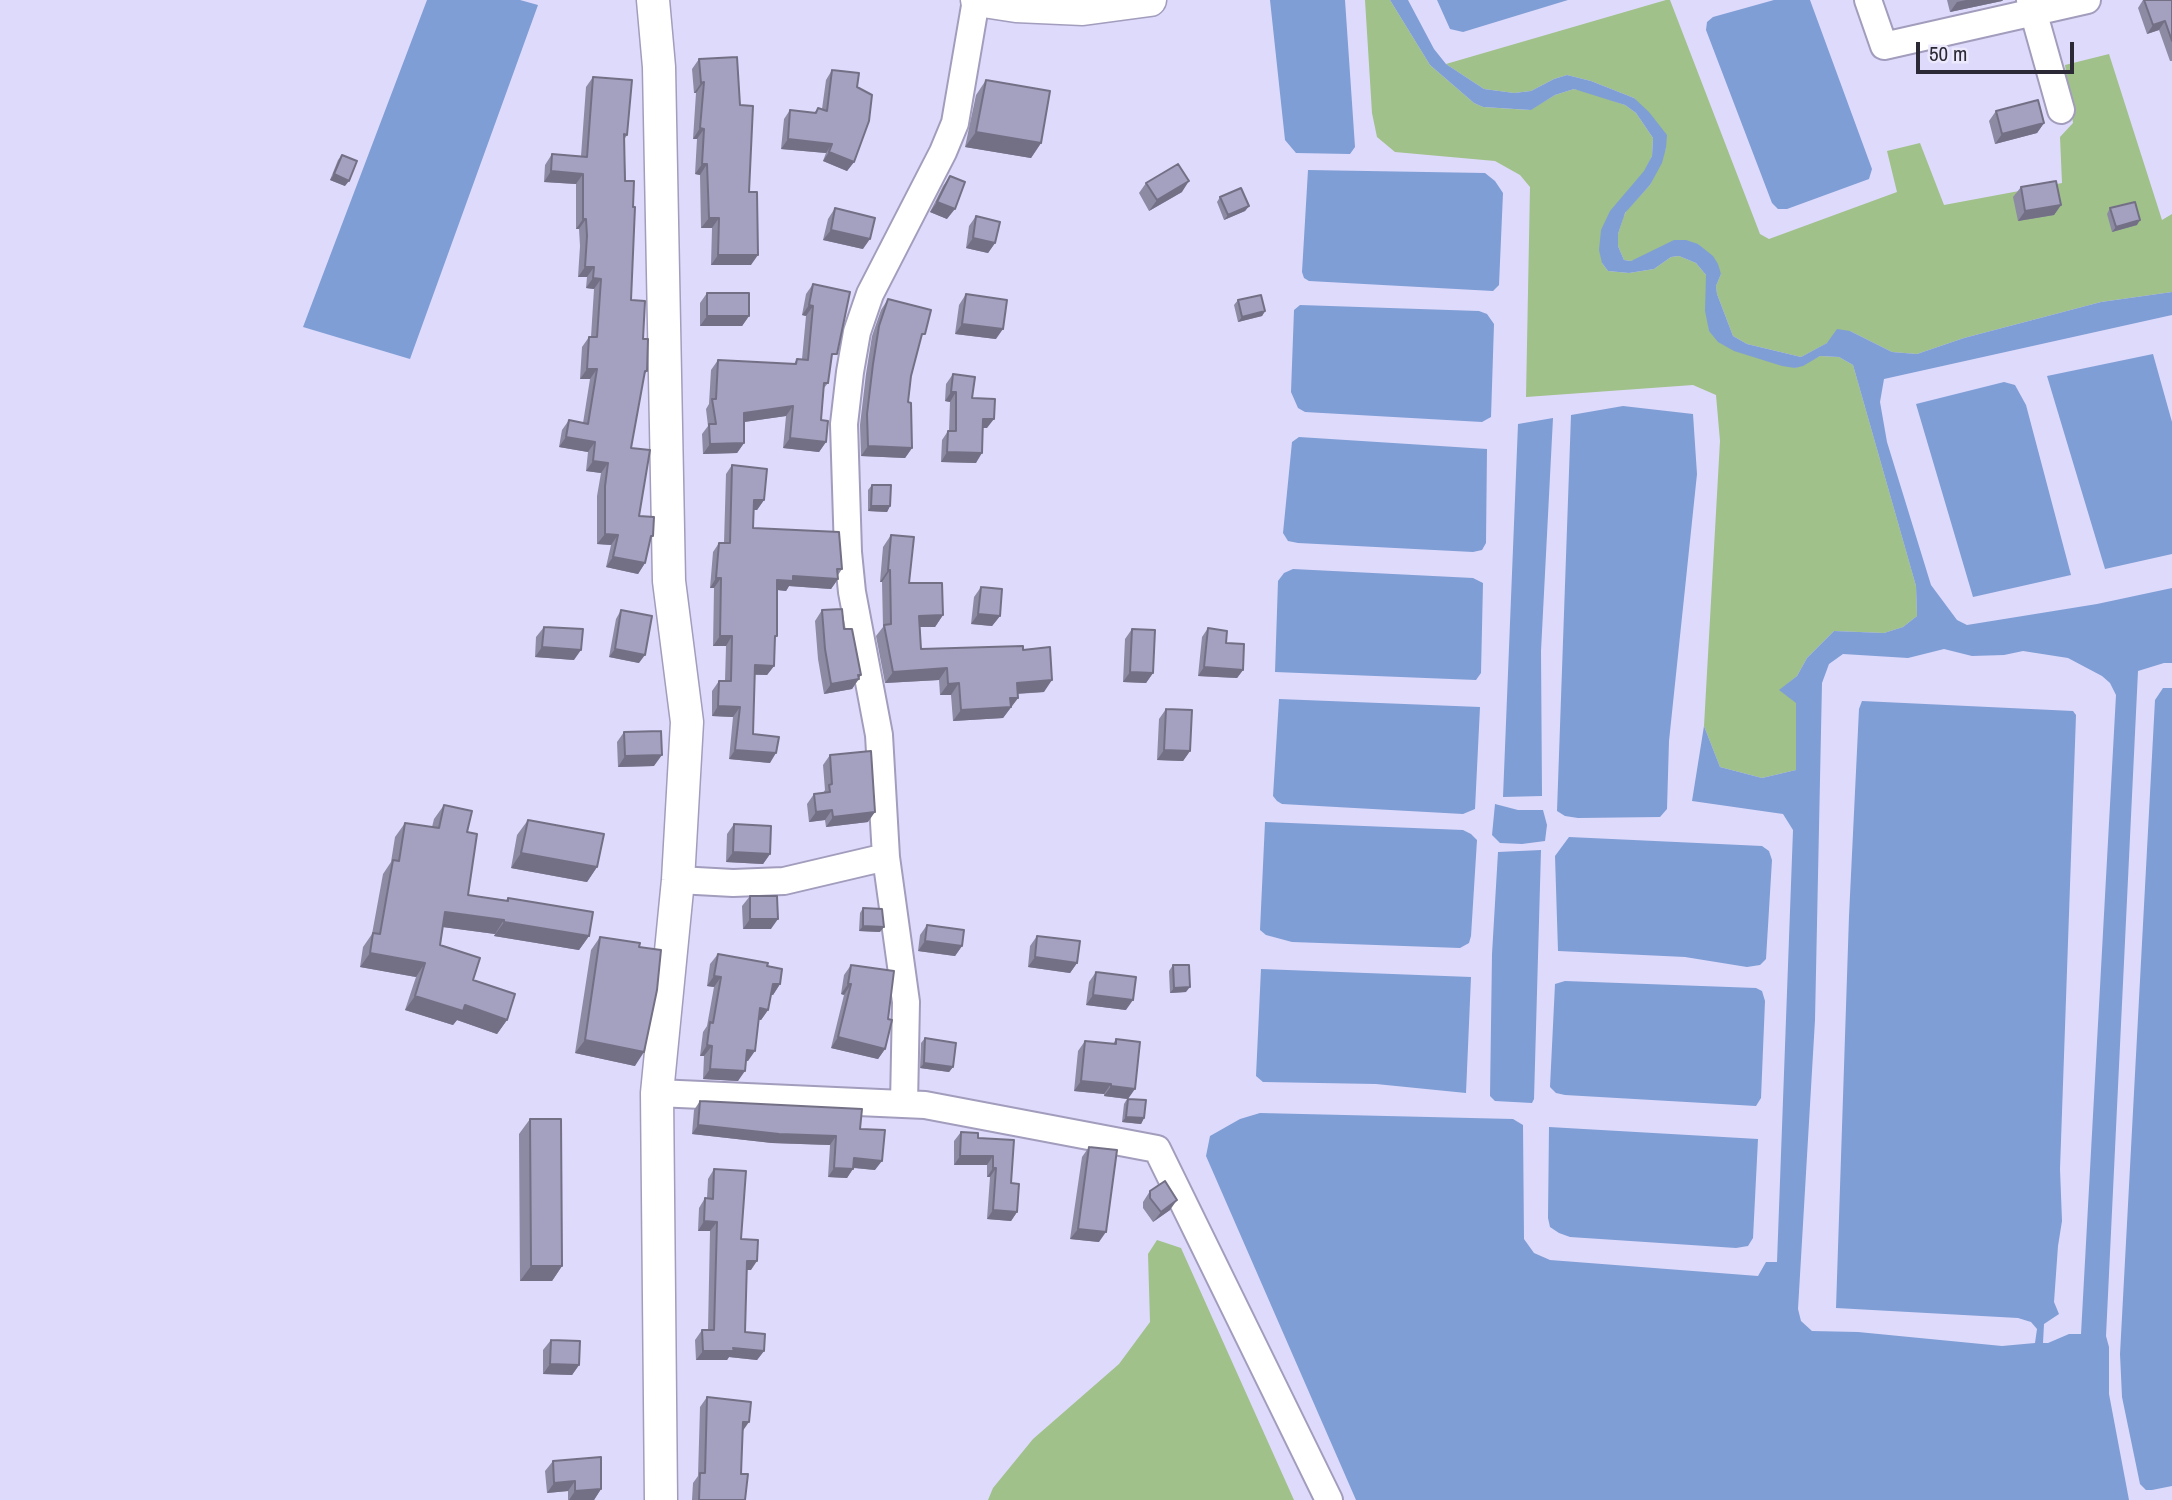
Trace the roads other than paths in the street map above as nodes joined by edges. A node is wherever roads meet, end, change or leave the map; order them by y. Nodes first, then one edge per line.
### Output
1 (653, 0) edge
2 (976, 0) edge
3 (1150, 0) edge
4 (1868, 0) edge
5 (2087, 0) edge
6 (2032, 6) edge
7 (2061, 110) dead end
8 (886, 857) junction
9 (678, 880) junction
10 (657, 1093) junction
11 (904, 1104) junction
12 (661, 1500) edge
13 (1329, 1500) edge

1 - 9 street
2 - 3 street
2 - 8 street
4 - 6 street
5 - 6 street
6 - 7 street
8 - 9 street
8 - 11 street
9 - 10 street
10 - 11 street
10 - 12 street
11 - 13 street

